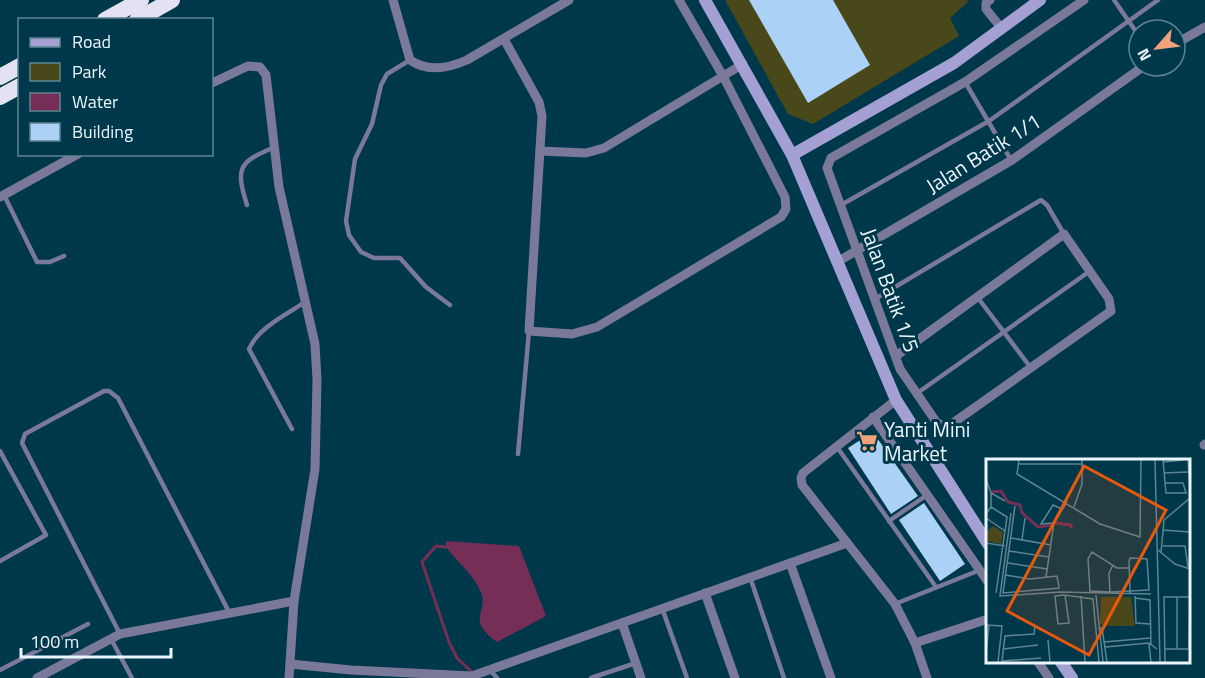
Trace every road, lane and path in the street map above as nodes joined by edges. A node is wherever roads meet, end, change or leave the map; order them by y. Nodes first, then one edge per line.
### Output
1 (141, 0) edge
2 (172, 0) edge
3 (393, 0) edge
4 (569, 0) edge
5 (679, 0) edge
6 (705, 0) edge
7 (990, 0) edge
8 (1040, 0) edge
9 (1084, 0) edge
10 (1114, 0) edge
11 (1158, 0) edge
12 (109, 18) edge
13 (140, 18) edge
14 (1128, 18) edge
15 (1131, 18) edge
16 (1127, 20) edge
17 (1205, 27) edge
18 (1002, 29) junction
19 (1187, 37) edge
20 (504, 39) junction
21 (410, 60) junction
22 (743, 64) junction
23 (18, 67) edge
24 (723, 76) junction
25 (0, 77) edge
26 (1127, 78) edge
27 (965, 82) junction
28 (213, 83) edge
29 (18, 87) edge
30 (0, 97) edge
31 (989, 121) junction
32 (275, 147) junction
33 (540, 151) junction
34 (792, 155) junction
35 (74, 156) edge
36 (1012, 160) junction
37 (2, 196) edge
38 (247, 205) dead end
39 (841, 205) junction
40 (1064, 234) junction
41 (858, 249) junction
42 (64, 256) dead end
43 (837, 262) junction
44 (1090, 271) junction
45 (978, 298) junction
46 (875, 299) junction
47 (304, 302) junction
48 (450, 305) dead end
49 (529, 331) junction
50 (1005, 333) junction
51 (896, 356) junction
52 (1030, 368) junction
53 (915, 395) junction
54 (896, 400) junction
55 (873, 417) junction
56 (292, 429) dead end
57 (836, 446) junction
58 (0, 451) edge
59 (518, 454) dead end
60 (927, 495) junction
61 (889, 520) junction
62 (986, 542) edge
63 (847, 543) junction
64 (0, 561) edge
65 (790, 563) junction
66 (980, 570) junction
67 (750, 577) junction
68 (986, 580) edge
69 (936, 587) junction
70 (705, 593) junction
71 (294, 602) junction
72 (895, 604) junction
73 (662, 608) junction
74 (229, 612) junction
75 (986, 619) edge
76 (622, 623) junction
77 (88, 624) dead end
78 (116, 636) junction
79 (915, 643) junction
80 (636, 663) junction
81 (1039, 663) edge
82 (1062, 663) edge
83 (290, 664) junction
84 (0, 670) edge
85 (351, 674) edge
86 (474, 674) edge
87 (37, 678) edge
88 (132, 678) edge
89 (288, 678) edge
90 (497, 678) edge
91 (591, 678) edge
92 (641, 678) edge
93 (687, 678) edge
94 (735, 678) edge
95 (783, 678) edge
96 (831, 678) edge
97 (927, 678) edge
98 (1048, 678) edge
99 (1072, 678) edge

1 - 12 highway
2 - 13 highway
3 - 21 street
4 - 20 street
5 - 24 street
6 - 22 street
7 - 18 street
8 - 18 street
9 - 27 street, Jalan Batik 1/5
10 - 14 lane
11 - 15 lane
16 - 31 lane
17 - 19 street
18 - 34 street
20 - 21 street
20 - 33 street
21 - 48 lane
22 - 24 street
22 - 34 street
23 - 25 highway
24 - 33 street
24 - 49 street
26 - 36 street, Jalan Batik 1/1
27 - 31 lane
27 - 39 street, Jalan Batik 1/5
28 - 32 street
29 - 30 highway
31 - 36 lane
31 - 39 lane
32 - 38 lane
32 - 47 street
33 - 49 street
34 - 43 street
35 - 37 street
36 - 41 street, Jalan Batik 1/1
37 - 42 lane
39 - 41 street, Jalan Batik 1/5
40 - 44 street, Jalan Batik 1/5
40 - 45 street
40 - 46 lane
41 - 43 street, Jalan Batik 1/1
41 - 46 street, Jalan Batik 1/5
43 - 54 street
44 - 50 lane
44 - 52 street, Jalan Batik 1/5
45 - 50 lane
45 - 51 street
46 - 51 street, Jalan Batik 1/5
47 - 56 lane
47 - 71 street
49 - 59 lane
50 - 52 lane
50 - 53 lane
51 - 53 street, Jalan Batik 1/5
52 - 53 street, Jalan Batik 1/5
54 - 55 street
54 - 62 street
55 - 57 street
55 - 60 street
57 - 61 lane
57 - 63 street
58 - 64 lane
60 - 61 lane
60 - 66 street
61 - 69 lane
63 - 65 street
63 - 72 street
65 - 67 street
65 - 96 street
66 - 68 street
66 - 69 lane
67 - 70 street
67 - 95 lane
69 - 72 lane
70 - 73 street
70 - 94 street
71 - 74 street
71 - 83 street
72 - 79 street
73 - 76 street
73 - 93 lane
74 - 78 street
74 - 78 lane
75 - 79 street
76 - 80 street
76 - 86 street
77 - 84 lane
78 - 87 street
78 - 88 lane
79 - 97 street
80 - 91 lane
80 - 92 street
81 - 98 street
82 - 99 street
83 - 85 street
83 - 89 street
85 - 86 street
86 - 90 lane

